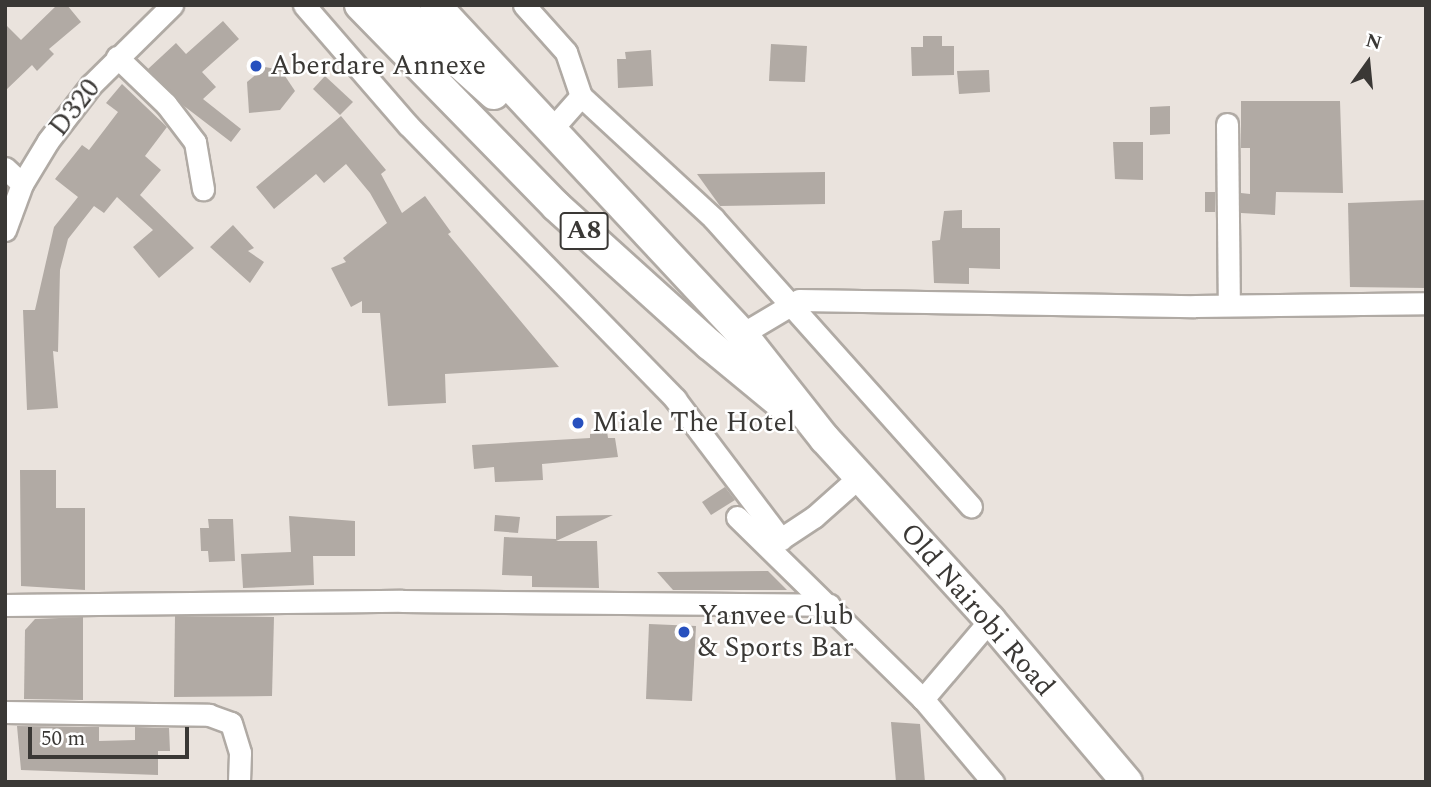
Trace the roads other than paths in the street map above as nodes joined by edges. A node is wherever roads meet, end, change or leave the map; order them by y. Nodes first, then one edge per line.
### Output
1 (172, 5) edge
2 (304, 5) edge
3 (360, 5) edge
4 (395, 5) edge
5 (435, 5) edge
6 (524, 5) edge
7 (117, 57) junction
8 (581, 96) junction
9 (1227, 124) dead end
10 (551, 130) junction
11 (5, 167) edge
12 (595, 178) junction
13 (22, 184) junction
14 (203, 189) dead end
15 (5, 230) edge
16 (1426, 303) edge
17 (792, 304) junction
18 (1228, 306) junction
19 (742, 334) junction
20 (825, 439) junction
21 (859, 477) junction
22 (971, 507) dead end
23 (737, 517) dead end
24 (775, 543) junction
25 (5, 605) edge
26 (829, 605) junction
27 (990, 620) junction
28 (923, 699) junction
29 (5, 712) edge
30 (239, 782) edge
31 (993, 782) edge
32 (1127, 782) edge

1 - 7 street, D320 / D320
2 - 24 street
3 - 20 highway, Old Nairobi Road / A8
4 - 12 highway
5 - 10 highway, Old Nairobi Road / A8
6 - 8 street
7 - 13 street, D320 / D320
7 - 14 street
8 - 10 street
8 - 17 street
9 - 18 street
10 - 12 highway, Old Nairobi Road / A8
11 - 13 street
12 - 19 highway, Old Nairobi Road / A8
13 - 15 street, D320 / D320
16 - 18 street
17 - 18 street
17 - 19 street
17 - 22 street
19 - 20 highway, Old Nairobi Road / A8
20 - 21 highway, Old Nairobi Road / A8
21 - 24 street
21 - 27 highway, Old Nairobi Road / A8
23 - 24 street
24 - 26 street
25 - 26 street
26 - 28 street
27 - 28 street
27 - 32 highway, Old Nairobi Road / A8
28 - 31 street
29 - 30 street

